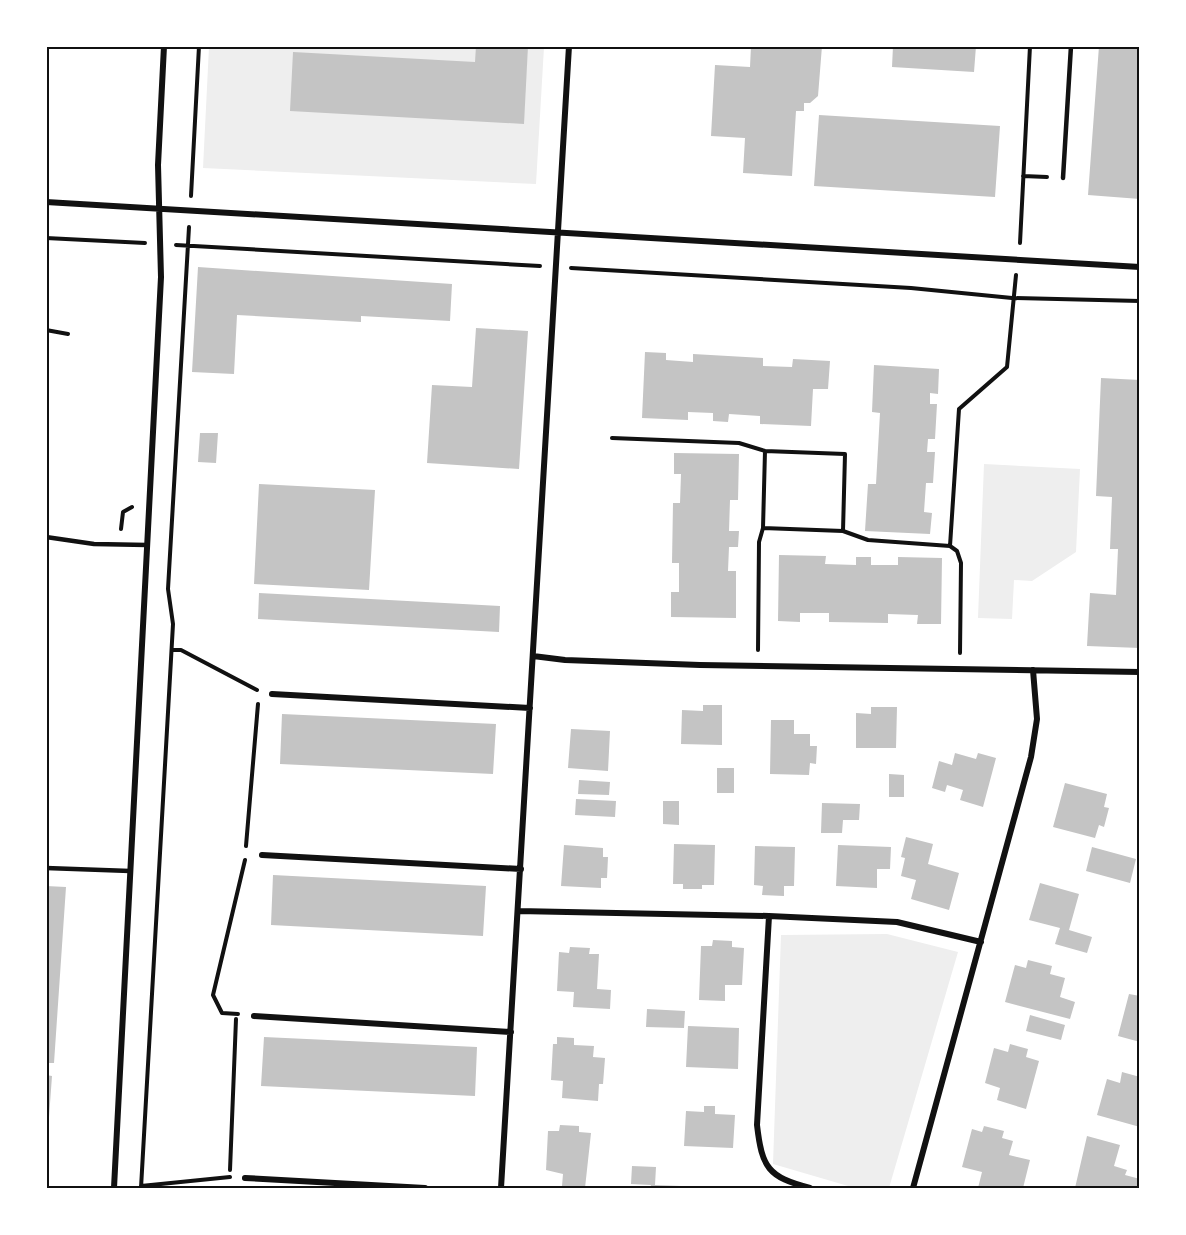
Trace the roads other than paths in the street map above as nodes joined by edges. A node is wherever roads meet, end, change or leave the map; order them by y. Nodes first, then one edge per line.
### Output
1 (164, 46) edge
2 (569, 46) edge
3 (1071, 46) edge
4 (1063, 178) road end
5 (46, 202) edge
6 (158, 209) junction
7 (558, 232) junction
8 (1140, 267) edge
9 (46, 537) edge
10 (147, 545) junction
11 (533, 656) junction
12 (1033, 670) junction
13 (1140, 672) edge
14 (272, 694) road end
15 (530, 708) junction
16 (262, 855) dead end
17 (46, 868) edge
18 (520, 869) junction
19 (130, 871) junction
20 (518, 911) junction
21 (769, 916) junction
22 (981, 942) junction
23 (254, 1016) road end
24 (511, 1032) junction
25 (245, 1178) road end
26 (114, 1188) edge
27 (425, 1188) edge
28 (501, 1188) edge
29 (810, 1188) edge
30 (913, 1188) edge

1 - 6 street
2 - 7 street
3 - 4 lane
5 - 6 street
6 - 7 street
6 - 10 street
7 - 8 street
7 - 11 street
9 - 10 lane
10 - 19 street
11 - 12 street
11 - 15 street
12 - 13 street
12 - 22 street
14 - 15 street
15 - 18 street
16 - 18 street
17 - 19 lane
18 - 20 street
19 - 26 street
20 - 21 street
20 - 24 street
21 - 22 street
21 - 29 street
22 - 30 street
23 - 24 street
24 - 28 street
25 - 27 street

